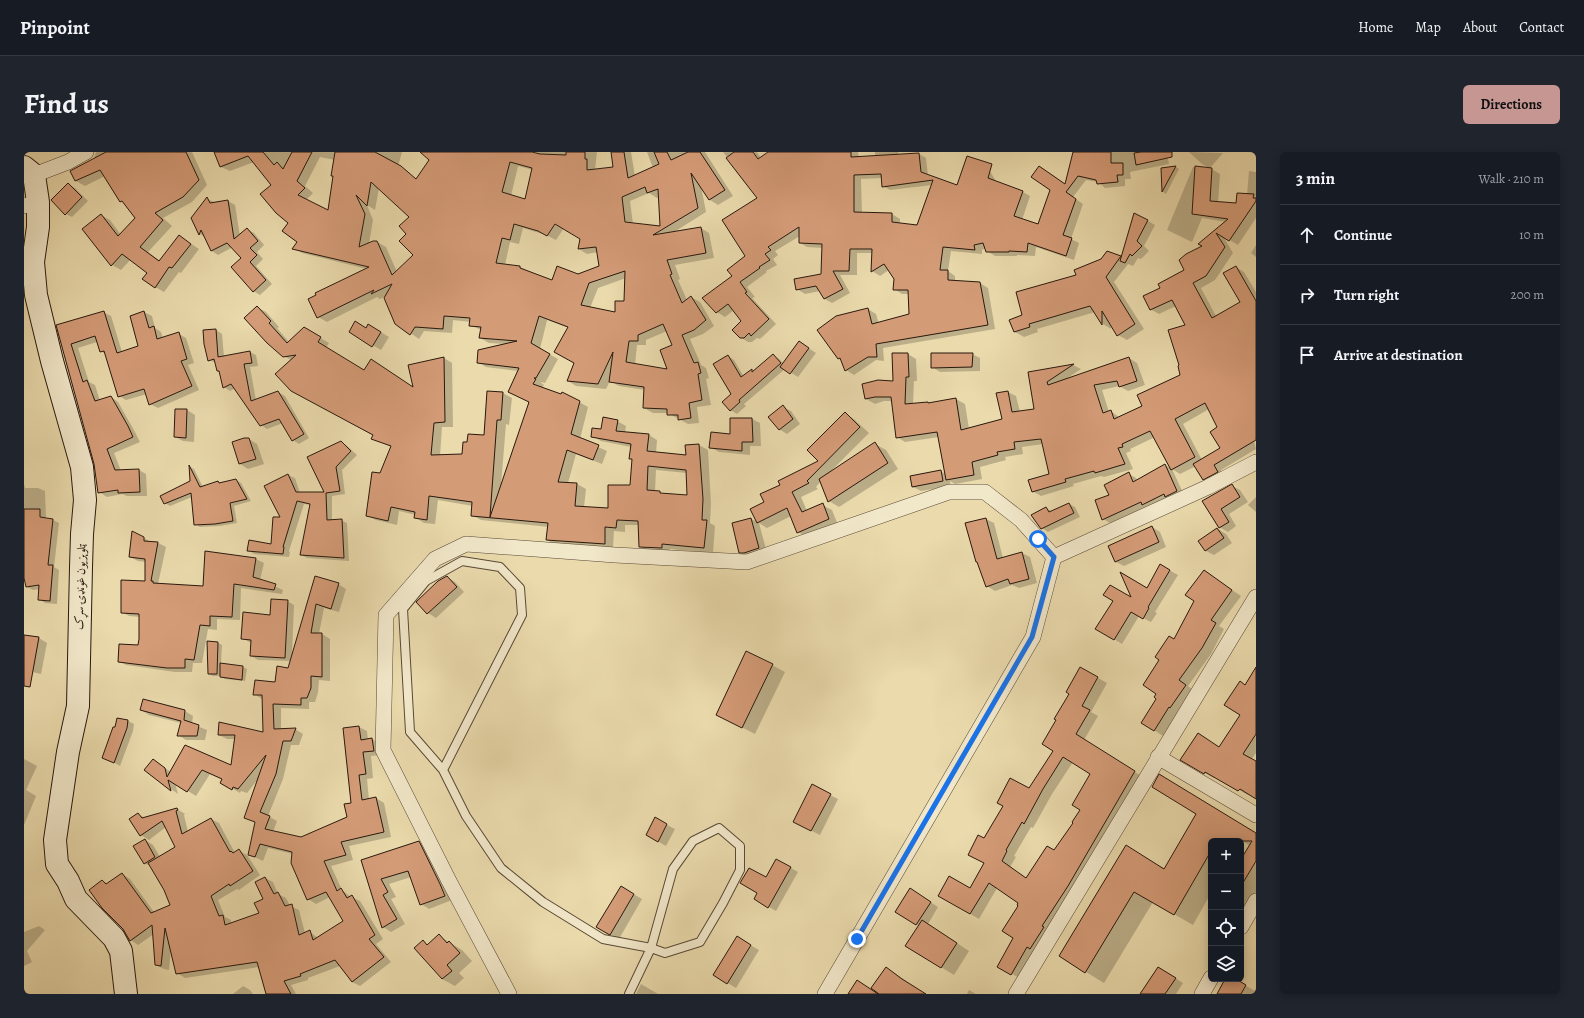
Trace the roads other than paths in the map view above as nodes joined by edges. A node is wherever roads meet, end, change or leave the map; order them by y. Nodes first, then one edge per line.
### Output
1 (86, 152) edge
2 (29, 171) edge
3 (31, 204) edge
4 (1256, 462) edge
5 (1054, 557) junction
6 (1256, 597) edge
7 (1158, 757) junction
8 (443, 770) junction
9 (1256, 814) edge
10 (1256, 901) edge
11 (1244, 922) edge
12 (651, 948) junction
13 (1209, 982) edge
14 (126, 994) edge
15 (509, 994) edge
16 (629, 994) edge
17 (825, 994) edge
18 (1016, 994) edge
19 (1202, 994) edge

1 - 2 street
2 - 3 street, ټلوېزيون غونډۍ سړک
3 - 14 street, ټلوېزيون غونډۍ سړک
4 - 5 street
5 - 15 street
5 - 17 street
6 - 7 street
7 - 9 street
7 - 18 street
8 - 8 lane
8 - 12 lane
10 - 11 street
12 - 12 lane
12 - 16 lane
13 - 19 street

